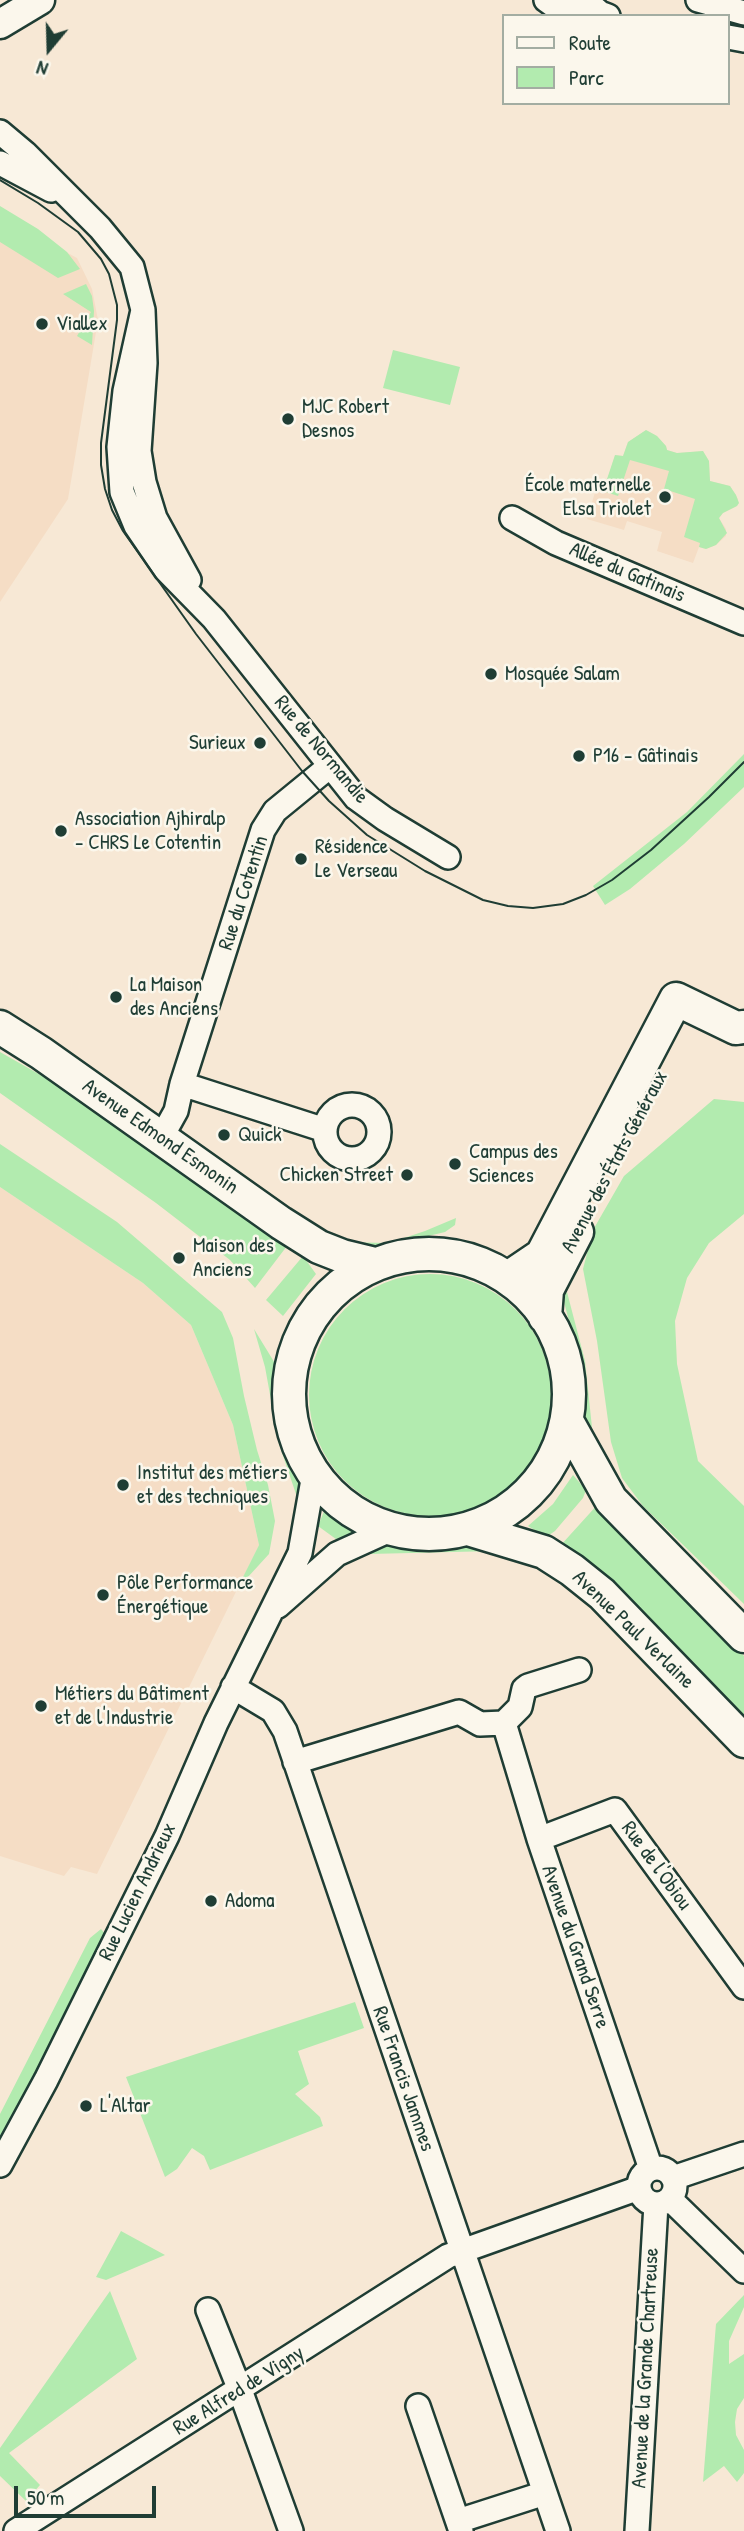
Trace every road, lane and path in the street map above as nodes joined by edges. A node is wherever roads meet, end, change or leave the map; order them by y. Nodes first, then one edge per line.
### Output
1 (40, 0) edge
2 (546, 0) edge
3 (584, 0) edge
4 (698, 0) edge
5 (744, 13) edge
6 (603, 14) edge
7 (2, 15) edge
8 (0, 132) edge
9 (0, 163) edge
10 (69, 199) junction
11 (512, 518) dead end
12 (744, 623) edge
13 (330, 766) junction
14 (449, 856) dead end
15 (686, 1005) junction
16 (0, 1027) edge
17 (741, 1029) edge
18 (183, 1084) junction
19 (325, 1130) dead end
20 (161, 1138) junction
21 (319, 1247) junction
22 (375, 1264) junction
23 (508, 1278) junction
24 (331, 1293) junction
25 (545, 1317) junction
26 (567, 1421) junction
27 (314, 1474) junction
28 (392, 1529) junction
29 (468, 1529) junction
30 (268, 1616) junction
31 (744, 1636) edge
32 (579, 1670) dead end
33 (233, 1687) junction
34 (504, 1723) junction
35 (744, 1741) edge
36 (295, 1762) junction
37 (539, 1839) junction
38 (744, 1987) edge
39 (744, 2154) edge
40 (0, 2165) edge
41 (651, 2169) junction
42 (639, 2188) junction
43 (666, 2194) junction
44 (462, 2252) junction
45 (744, 2272) edge
46 (208, 2311) dead end
47 (240, 2390) junction
48 (418, 2406) dead end
49 (545, 2493) junction
50 (459, 2526) edge
51 (16, 2531) edge
52 (291, 2531) edge
53 (558, 2531) edge
54 (637, 2531) edge

1 - 7 street
2 - 3 street
3 - 6 street
4 - 5 street
8 - 10 street, Rue de Normandie
9 - 10 street, Rue de Normandie
10 - 13 street, Rue de Normandie
11 - 12 street, Allée du Gatinais
13 - 14 street, Rue de Normandie
13 - 18 street, Rue du Cotentin
15 - 17 main road
15 - 23 main road, Avenue des États Généraux
15 - 25 main road, Avenue des États Généraux
16 - 20 main road, Avenue Edmond Esmonin
18 - 19 street
18 - 20 street, Rue du Cotentin
20 - 21 main road, Avenue Edmond Esmonin
21 - 22 main road, Avenue Edmond Esmonin
21 - 24 main road
22 - 23 main road
22 - 24 main road
23 - 25 main road
24 - 27 main road
25 - 26 main road
26 - 29 main road
26 - 31 main road
27 - 28 main road
27 - 30 street, Rue Lucien Andrieux
28 - 29 main road
28 - 30 street, Rue Lucien Andrieux
29 - 35 main road, Avenue Paul Verlaine
30 - 33 street, Rue Lucien Andrieux
32 - 34 street
33 - 36 street, Rue Francis Jammes
33 - 40 street, Rue Lucien Andrieux
34 - 36 street
34 - 37 street, Avenue du Grand Serre
36 - 44 street, Rue Francis Jammes
37 - 38 street, Rue de l'Obiou
37 - 41 street, Avenue du Grand Serre
39 - 43 street
41 - 42 street
41 - 43 street
42 - 43 street
42 - 44 street, Rue Alfred de Vigny
43 - 45 street
43 - 54 street, Avenue de la Grande Chartreuse
44 - 47 street, Rue Alfred de Vigny
44 - 49 street, Rue Francis Jammes
46 - 47 street
47 - 51 street, Rue Alfred de Vigny
47 - 52 street
48 - 50 street
49 - 50 street
49 - 53 street, Rue Francis Jammes

